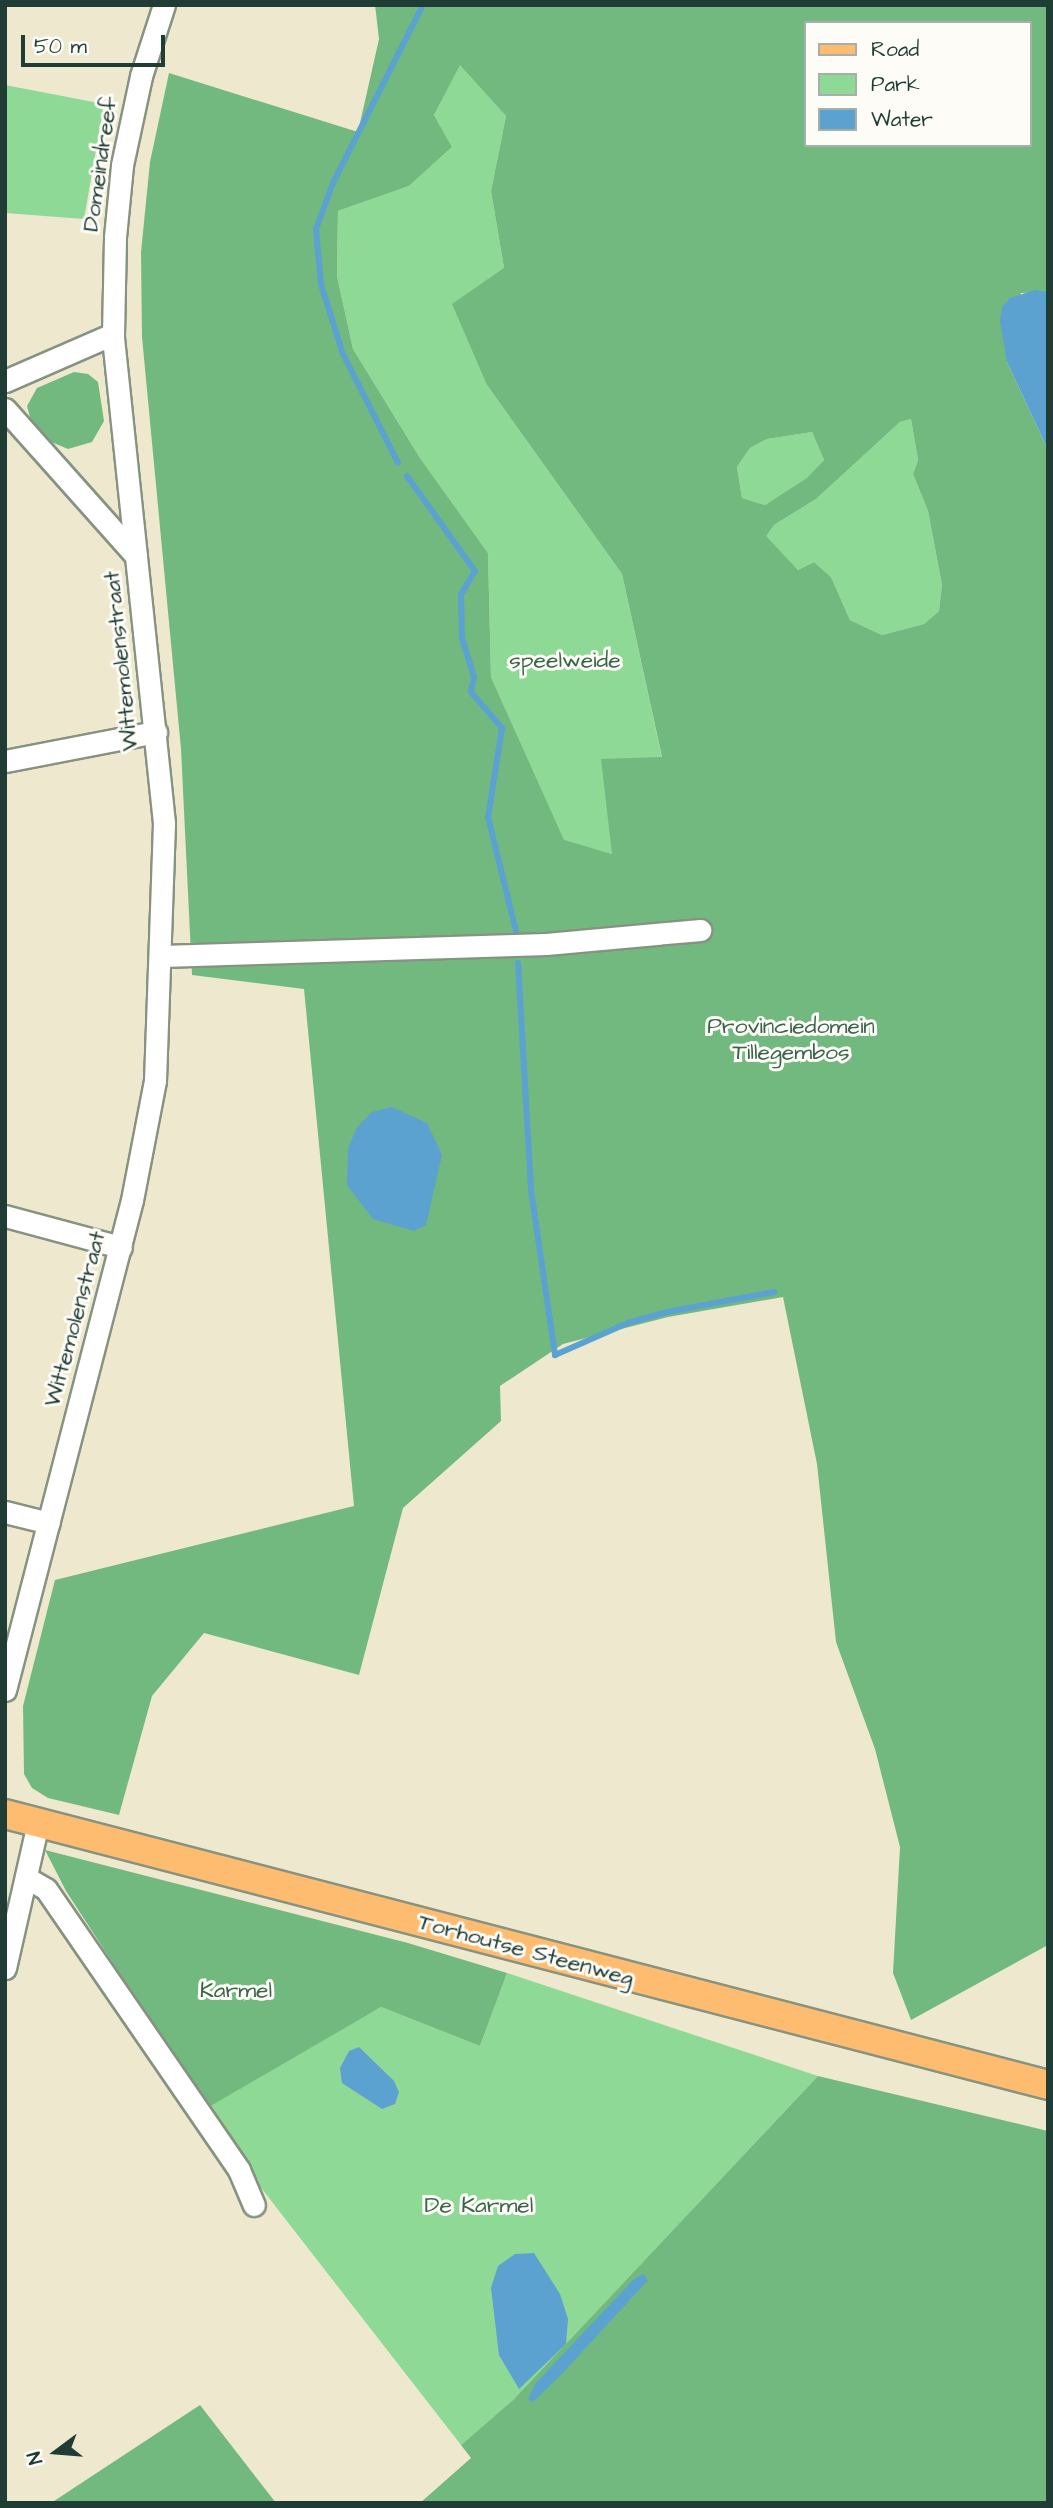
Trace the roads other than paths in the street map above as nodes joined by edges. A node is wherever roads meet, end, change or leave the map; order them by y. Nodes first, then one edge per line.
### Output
1 (164, 5) edge
2 (113, 334) junction
3 (5, 381) edge
4 (5, 409) edge
5 (136, 556) junction
6 (156, 732) junction
7 (5, 761) edge
8 (700, 930) dead end
9 (162, 956) junction
10 (5, 1216) edge
11 (121, 1247) junction
12 (5, 1512) edge
13 (49, 1523) junction
14 (5, 1690) edge
15 (5, 1814) edge
16 (38, 1823) junction
17 (27, 1878) junction
18 (5, 1968) edge
19 (1048, 2085) edge
20 (254, 2205) dead end

1 - 2 street, Domeindreef
2 - 3 street
2 - 5 street, Domeindreef
4 - 5 street, Wittemolenstraat
5 - 6 street, Wittemolenstraat
6 - 7 street
6 - 9 street, Wittemolenstraat
8 - 9 street
9 - 11 street, Wittemolenstraat
10 - 11 street
11 - 13 street, Wittemolenstraat
12 - 13 street
13 - 14 street, Wittemolenstraat
15 - 16 main road, Torhoutse Steenweg
16 - 17 street
16 - 19 main road, Torhoutse Steenweg
17 - 18 street
17 - 20 street

